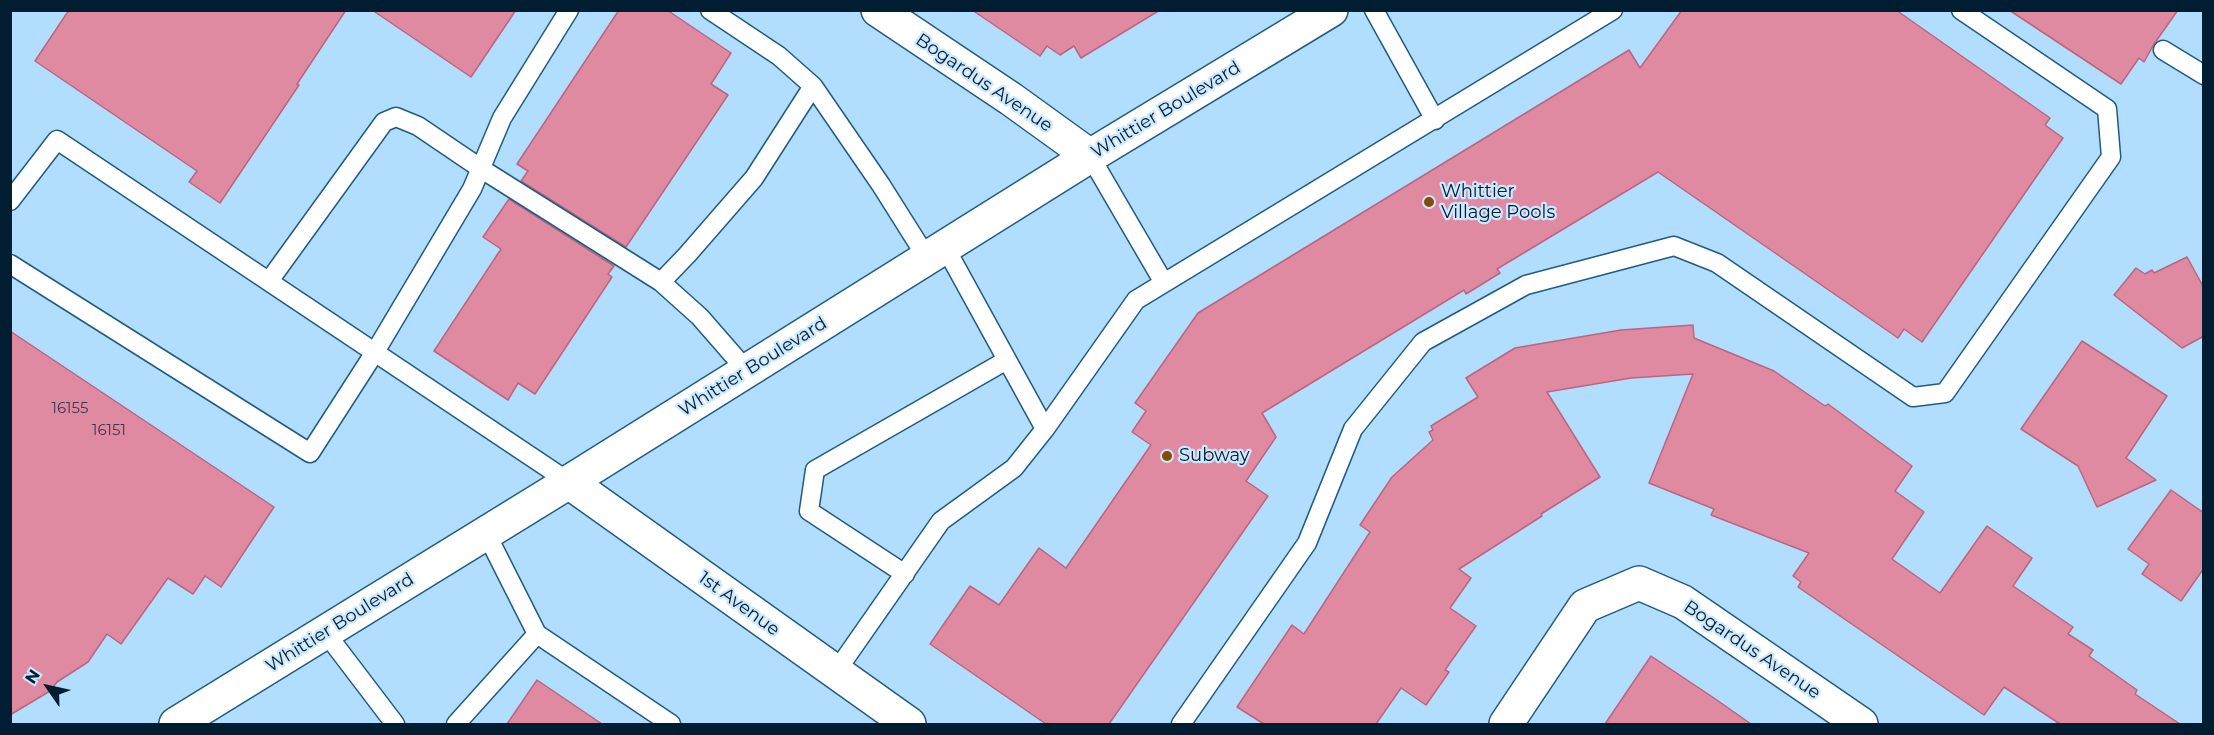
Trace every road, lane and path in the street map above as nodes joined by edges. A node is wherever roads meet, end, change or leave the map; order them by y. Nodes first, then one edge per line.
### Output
1 (569, 10) edge
2 (710, 10) edge
3 (878, 10) edge
4 (1331, 10) edge
5 (1374, 10) edge
6 (1613, 10) edge
7 (1960, 10) edge
8 (2163, 50) dead end
9 (2204, 75) edge
10 (813, 86) junction
11 (1435, 120) junction
12 (1090, 156) junction
13 (480, 168) junction
14 (10, 201) edge
15 (936, 252) junction
16 (10, 264) edge
17 (269, 281) junction
18 (661, 282) junction
19 (1164, 283) junction
20 (375, 352) junction
21 (1007, 360) junction
22 (747, 371) junction
23 (1046, 429) junction
24 (569, 482) junction
25 (486, 533) junction
26 (905, 574) junction
27 (326, 632) junction
28 (537, 634) junction
29 (835, 673) junction
30 (176, 724) edge
31 (395, 724) edge
32 (456, 724) edge
33 (671, 724) edge
34 (909, 724) edge
35 (1181, 724) edge
36 (1506, 724) edge
37 (1861, 724) edge

1 - 13 lane
2 - 10 lane
3 - 12 main road, Bogardus Avenue
4 - 12 main road, Whittier Boulevard
5 - 11 lane
6 - 11 lane
7 - 35 lane
8 - 9 lane
10 - 15 lane
10 - 18 lane
11 - 19 lane
12 - 15 main road, Whittier Boulevard
12 - 19 lane
13 - 17 lane
13 - 18 lane
13 - 20 lane
14 - 17 lane
15 - 21 lane
15 - 22 main road, Whittier Boulevard
16 - 20 lane
17 - 20 lane
18 - 22 lane
19 - 23 lane
20 - 24 lane
21 - 23 lane
21 - 26 lane
22 - 24 main road, Whittier Boulevard
23 - 26 lane
24 - 25 main road, Whittier Boulevard
24 - 29 main road, 1st Avenue
25 - 27 main road, Whittier Boulevard
25 - 28 lane
26 - 29 lane
27 - 30 main road, Whittier Boulevard
27 - 31 lane
28 - 32 lane
28 - 33 lane
29 - 34 main road, 1st Avenue
36 - 37 main road, Bogardus Avenue

